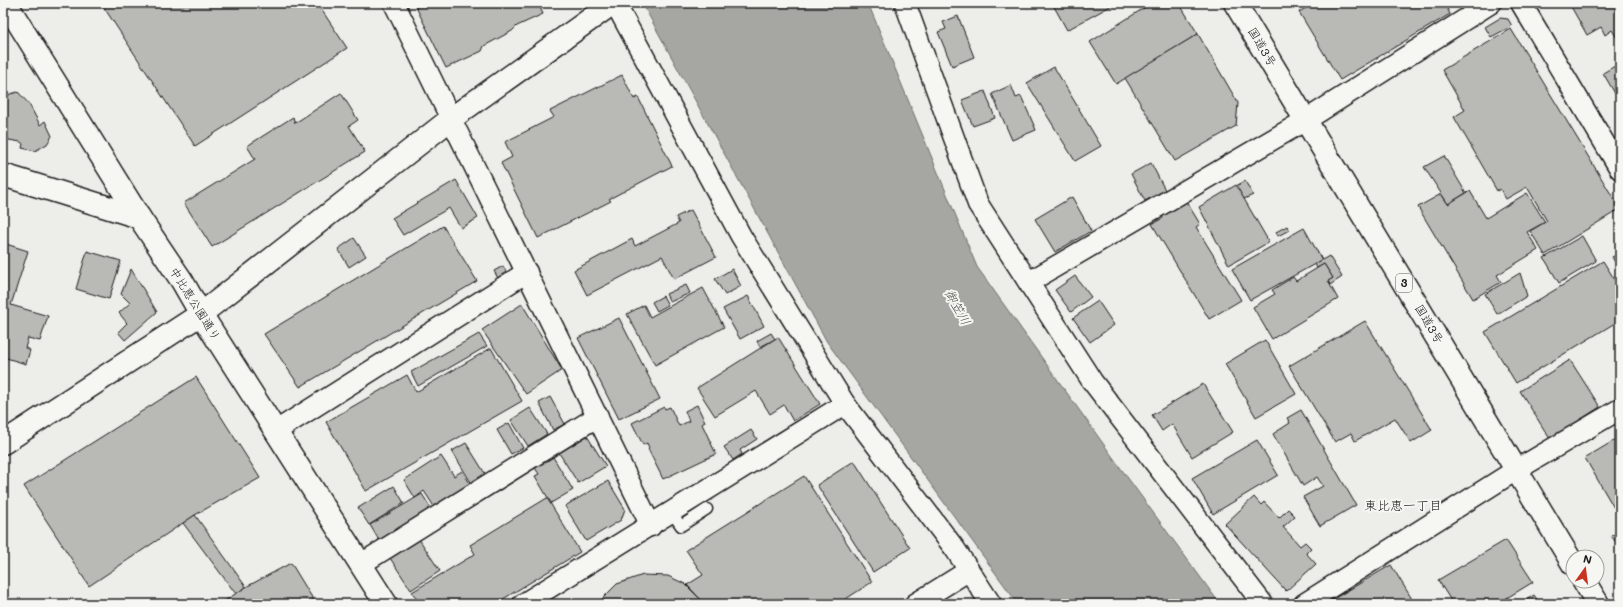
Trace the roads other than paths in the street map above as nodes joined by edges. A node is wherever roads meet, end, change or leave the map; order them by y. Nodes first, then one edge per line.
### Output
1 (6, 3) edge
2 (394, 3) edge
3 (614, 3) edge
4 (905, 3) edge
5 (1235, 3) edge
6 (1491, 3) edge
7 (1521, 3) edge
8 (452, 118) junction
9 (1306, 120) junction
10 (1619, 166) edge
11 (3, 175) edge
12 (139, 216) junction
13 (527, 272) junction
14 (1029, 282) junction
15 (201, 314) junction
16 (845, 404) junction
17 (1620, 409) edge
18 (598, 416) junction
19 (276, 431) junction
20 (3, 443) edge
21 (1516, 470) junction
22 (707, 509) dead end
23 (672, 513) junction
24 (651, 526) junction
25 (1565, 551) edge
26 (361, 564) junction
27 (968, 571) junction
28 (1589, 589) edge
29 (386, 604) edge
30 (523, 604) edge
31 (915, 604) edge
32 (991, 604) edge
33 (1263, 604) edge
34 (1304, 604) edge
35 (1598, 604) edge

1 - 12 main road, 中比恵公園通り
2 - 8 street
3 - 8 main road
3 - 16 street
4 - 14 street
5 - 9 main road, 国道3号 / 3
6 - 9 street
7 - 10 street
8 - 13 street
8 - 15 main road
9 - 14 street
9 - 21 main road, 国道3号 / 3
11 - 12 main road
12 - 15 main road, 中比恵公園通り
13 - 18 street
13 - 19 street
14 - 33 street
15 - 19 main road, 中比恵公園通り
15 - 20 main road
16 - 23 street
16 - 27 street
17 - 21 street
18 - 24 street
18 - 26 street
19 - 26 main road, 中比恵公園通り
21 - 25 main road, 国道3号 / 3
21 - 34 street
22 - 23 lane
23 - 24 street
24 - 30 street
26 - 29 main road, 中比恵公園通り
27 - 31 street
27 - 32 street
28 - 35 main road

